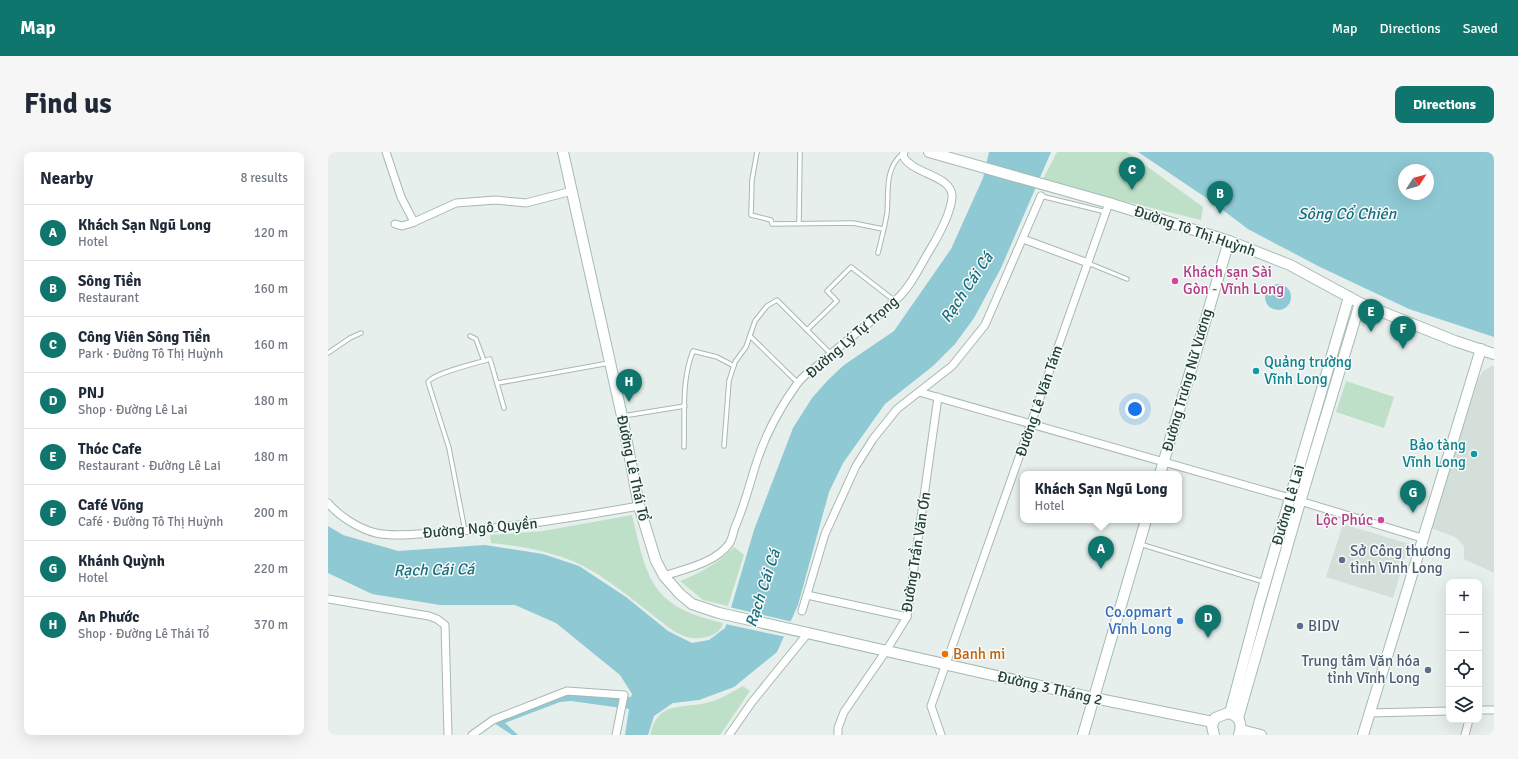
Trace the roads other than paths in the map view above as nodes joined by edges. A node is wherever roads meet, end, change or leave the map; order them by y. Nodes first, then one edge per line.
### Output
1 (386, 152) edge
2 (563, 152) edge
3 (757, 152) edge
4 (800, 152) edge
5 (929, 152) edge
6 (903, 153) edge
7 (572, 191) junction
8 (1041, 196) joint
9 (1108, 208) junction
10 (414, 222) junction
11 (395, 224) dead end
12 (799, 224) junction
13 (883, 229) junction
14 (1023, 238) junction
15 (1228, 241) junction
16 (878, 253) dead end
17 (1088, 264) junction
18 (1127, 279) dead end
19 (1349, 297) junction
20 (895, 301) junction
21 (1360, 303) junction
22 (807, 330) junction
23 (361, 333) dead end
24 (470, 336) dead end
25 (750, 336) junction
26 (1481, 349) junction
27 (328, 352) edge
28 (830, 353) junction
29 (1494, 354) edge
30 (484, 361) junction
31 (609, 363) junction
32 (734, 366) junction
33 (498, 383) junction
34 (798, 383) junction
35 (919, 392) junction
36 (938, 398) junction
37 (685, 406) junction
38 (504, 408) dead end
39 (622, 416) junction
40 (1030, 425) junction
41 (724, 446) dead end
42 (684, 447) dead end
43 (1163, 463) junction
44 (1161, 471) edge
45 (1295, 500) junction
46 (328, 503) edge
47 (639, 506) junction
48 (1145, 523) edge
49 (465, 531) junction
50 (1422, 538) junction
51 (1139, 543) junction
52 (664, 576) junction
53 (1266, 583) junction
54 (807, 595) junction
55 (328, 599) edge
56 (802, 611) dead end
57 (907, 617) junction
58 (794, 630) joint
59 (808, 633) junction
60 (886, 651) junction
61 (946, 664) junction
62 (1094, 698) junction
63 (1482, 710) edge
64 (1494, 710) edge
65 (1446, 711) edge
66 (1370, 713) junction
67 (1234, 716) junction
68 (1213, 722) junction
69 (1468, 723) edge
70 (1240, 733) edge
71 (448, 735) edge
72 (472, 735) edge
73 (616, 735) edge
74 (729, 735) edge
75 (838, 735) edge
76 (941, 735) edge
77 (1083, 735) edge
78 (1214, 735) edge
79 (1261, 735) edge
80 (1363, 735) edge
81 (1465, 735) edge

1 - 10 street
2 - 7 street, Đường Lê Thái Tổ
3 - 12 lane
4 - 12 lane
5 - 9 street, Đường Tô Thị Huỳnh
6 - 13 lane
6 - 20 street, Đường Lý Tự Trọng
7 - 10 street
7 - 31 street, Đường Lê Thái Tổ
8 - 9 lane
8 - 14 street
9 - 15 street, Đường Tô Thị Huỳnh
9 - 17 street, Đường Lê Văn Tám
10 - 11 street
12 - 13 lane
13 - 16 lane
14 - 17 street
14 - 35 street
15 - 19 street, Đường Tô Thị Huỳnh
15 - 43 street, Đường Trưng Nữ Vương
17 - 18 lane
17 - 40 street, Đường Lê Văn Tám
19 - 21 street, Đường Tô Thị Huỳnh
19 - 45 street, Đường Lê Lai
20 - 22 lane
20 - 28 street, Đường Lý Tự Trọng
21 - 26 street, Đường Tô Thị Huỳnh
21 - 45 street, Đường Lê Lai
22 - 25 lane
22 - 28 lane
23 - 27 lane
24 - 30 lane
25 - 32 lane
25 - 34 lane
26 - 29 street, Đường Tô Thị Huỳnh
26 - 50 street
28 - 34 street, Đường Lý Tự Trọng
30 - 33 lane
30 - 49 lane
31 - 33 lane
31 - 39 street, Đường Lê Thái Tổ
32 - 37 lane
32 - 41 lane
33 - 38 lane
34 - 52 street, Đường Lý Tự Trọng
35 - 36 street
35 - 54 street
36 - 40 street
36 - 57 street, Đường Trần Văn Ơn
37 - 39 lane
37 - 42 lane
39 - 47 street, Đường Lê Thái Tổ
40 - 43 street
40 - 61 street, Đường Lê Văn Tám
43 - 44 street, Đường Trưng Nữ Vương
43 - 45 street
45 - 50 street
45 - 53 street, Đường Lê Lai
45 - 67 street, Đường Lê Lai
46 - 49 street, Đường Ngô Quyền
47 - 49 street, Đường Ngô Quyền
47 - 52 street, Đường Lê Thái Tổ
48 - 51 street
50 - 66 street
51 - 53 lane
51 - 62 street
52 - 58 street, Đường Lê Thái Tổ
53 - 67 street, Đường Lê Lai
54 - 56 street
54 - 57 street
55 - 71 street
57 - 60 street, Đường Trần Văn Ơn
58 - 59 street, Đường 3 Tháng 2
59 - 60 street, Đường 3 Tháng 2
59 - 74 street
60 - 61 street, Đường 3 Tháng 2
60 - 75 street, Đường Trần Văn Ơn
61 - 62 street, Đường 3 Tháng 2
61 - 76 street, Đường Lê Văn Tám
62 - 68 street, Đường 3 Tháng 2
62 - 77 street
63 - 64 street
65 - 66 street
66 - 80 street
67 - 68 street
67 - 70 street
68 - 78 street
69 - 81 street
70 - 79 street
72 - 73 street

